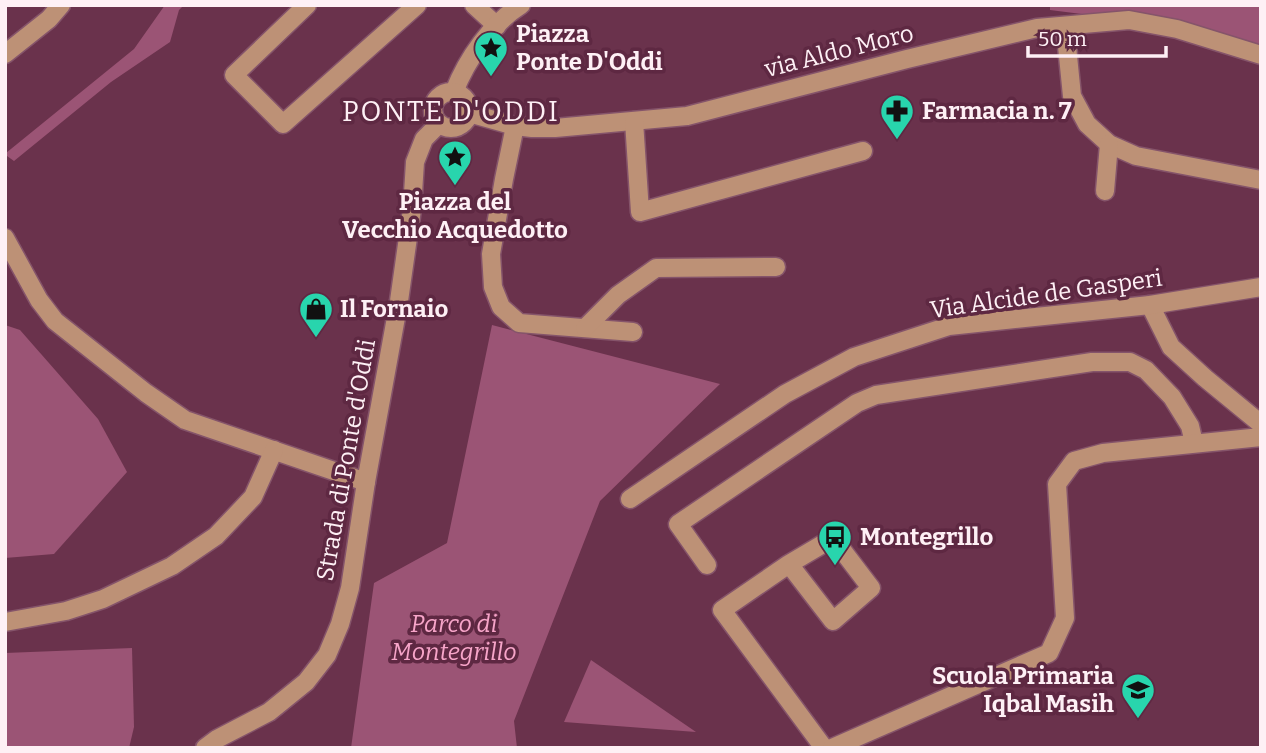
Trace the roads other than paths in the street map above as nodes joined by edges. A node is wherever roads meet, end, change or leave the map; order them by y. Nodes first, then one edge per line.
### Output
1 (61, 5) edge
2 (307, 5) edge
3 (417, 5) edge
4 (474, 5) edge
5 (514, 8) edge
6 (497, 26) junction
7 (1065, 26) junction
8 (5, 54) edge
9 (1261, 55) edge
10 (454, 92) junction
11 (469, 113) junction
12 (634, 121) junction
13 (439, 124) junction
14 (515, 127) junction
15 (1109, 145) junction
16 (863, 151) dead end
17 (1261, 180) edge
18 (1105, 191) dead end
19 (5, 238) edge
20 (776, 267) dead end
21 (1261, 287) edge
22 (1150, 305) junction
23 (585, 328) junction
24 (633, 332) dead end
25 (1261, 424) edge
26 (1261, 437) edge
27 (1194, 443) junction
28 (274, 450) junction
29 (366, 482) junction
30 (630, 499) dead end
31 (789, 564) junction
32 (707, 565) dead end
33 (5, 622) edge
34 (205, 748) edge
35 (824, 748) edge
36 (832, 748) edge

1 - 8 street
2 - 3 street
4 - 6 street
5 - 6 street
6 - 10 street
7 - 9 street, via Aldo Moro
7 - 12 street, via Aldo Moro
7 - 15 street
10 - 11 street
10 - 13 street, Strada di Ponte d'Oddi
11 - 13 street
11 - 14 street, via Aldo Moro
12 - 14 street, via Aldo Moro
12 - 16 street
13 - 29 street, Strada di Ponte d'Oddi
14 - 23 street
15 - 17 street
15 - 18 street
19 - 28 street
20 - 23 street
21 - 22 street, Via Alcide de Gasperi
22 - 25 street
22 - 30 street, Via Alcide de Gasperi
23 - 24 street
26 - 27 street
27 - 32 street
27 - 36 street
28 - 29 street
28 - 33 street
29 - 34 street, Strada di Ponte d'Oddi
31 - 31 street
31 - 35 street

